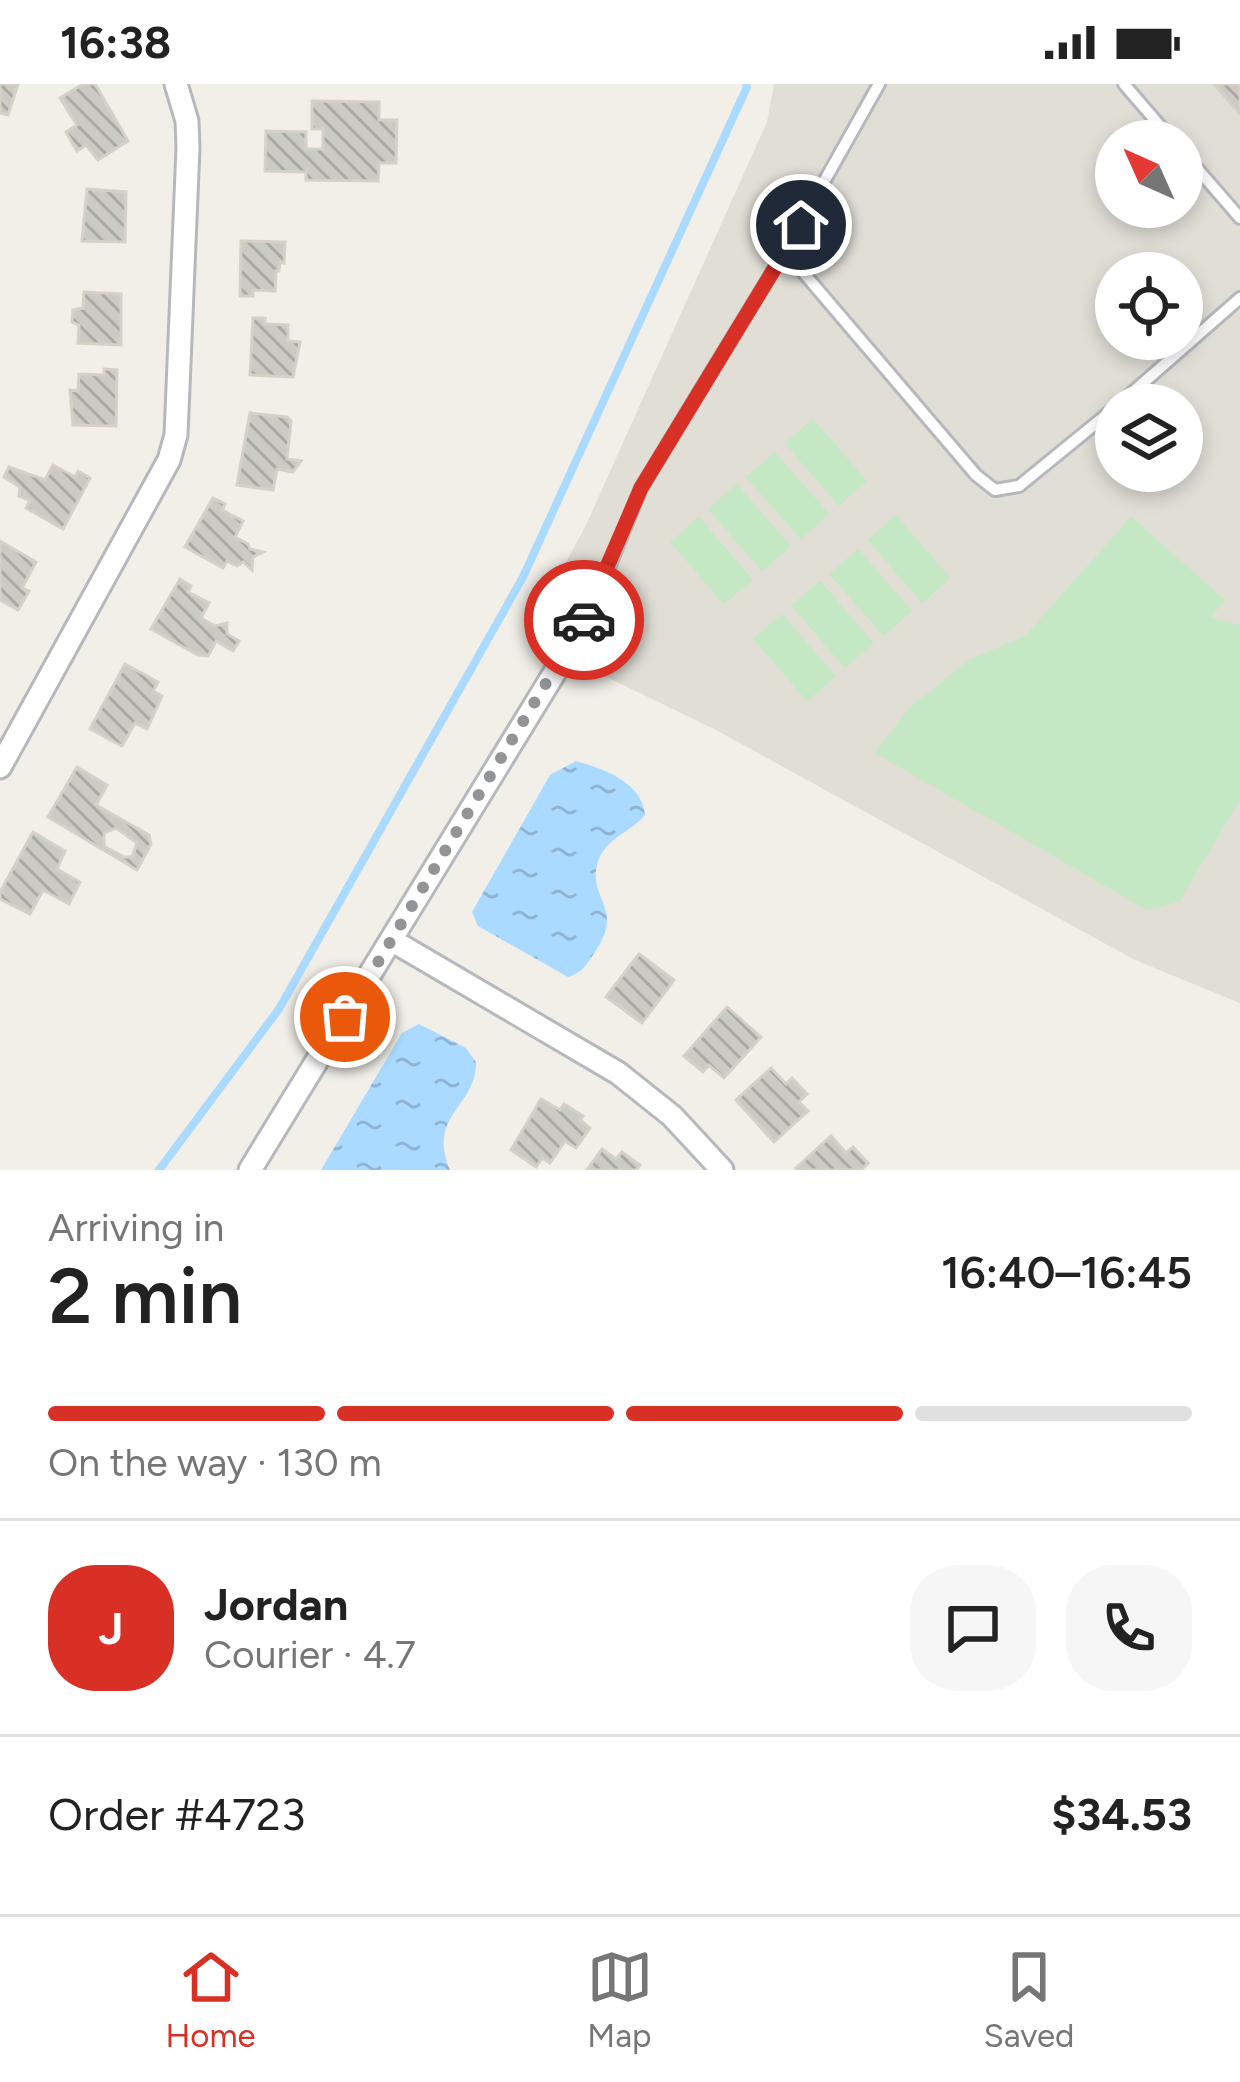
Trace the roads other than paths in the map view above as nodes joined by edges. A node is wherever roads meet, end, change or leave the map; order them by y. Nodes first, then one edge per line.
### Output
1 (176, 84) edge
2 (879, 84) edge
3 (1124, 84) edge
4 (1155, 120) edge
5 (1203, 175) edge
6 (1240, 218) edge
7 (785, 251) junction
8 (1240, 298) edge
9 (1142, 384) edge
10 (1095, 424) edge
11 (563, 659) joint
12 (0, 767) edge
13 (392, 941) junction
14 (250, 1170) edge
15 (722, 1170) edge

1 - 12 street
2 - 7 lane
3 - 4 lane
5 - 6 lane
7 - 10 lane
7 - 11 lane
8 - 9 lane
11 - 13 street
13 - 14 street
13 - 15 street

